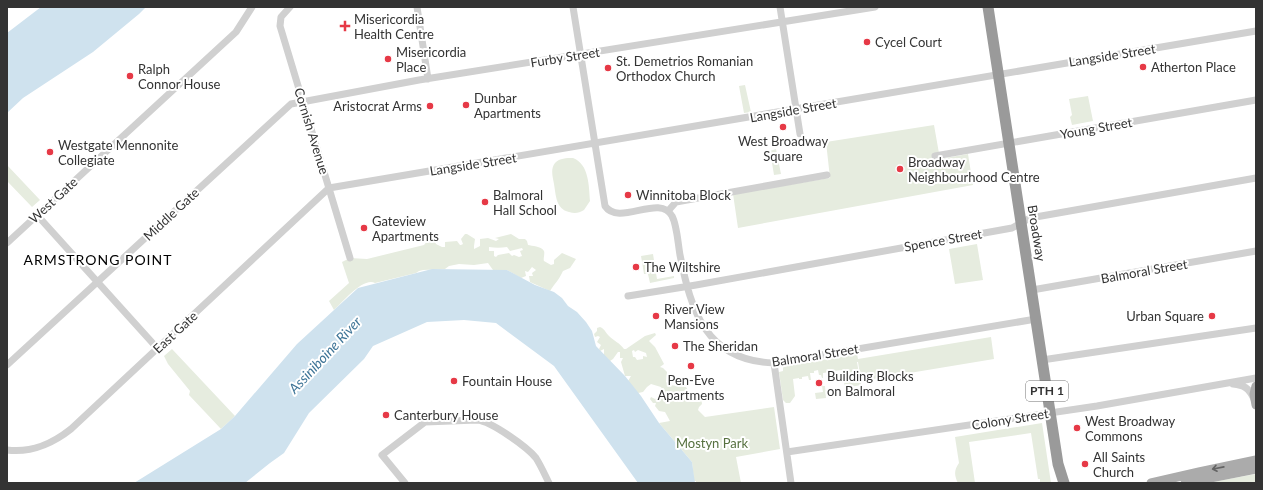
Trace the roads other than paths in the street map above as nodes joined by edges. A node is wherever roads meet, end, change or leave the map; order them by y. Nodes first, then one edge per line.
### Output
1 (252, 7) edge
2 (290, 7) edge
3 (417, 7) edge
4 (573, 7) edge
5 (780, 7) edge
6 (875, 7) edge
7 (988, 7) edge
8 (783, 22) junction
9 (1256, 31) edge
10 (581, 55) junction
11 (998, 74) junction
12 (428, 79) junction
13 (1256, 100) edge
14 (302, 101) junction
15 (796, 109) junction
16 (800, 134) dead end
17 (594, 144) junction
18 (1009, 144) junction
19 (935, 156) dead end
20 (827, 175) dead end
21 (1256, 178) edge
22 (330, 188) junction
23 (668, 211) junction
24 (37, 215) junction
25 (1021, 223) junction
26 (7, 243) edge
27 (1256, 251) edge
28 (350, 258) dead end
29 (97, 282) junction
30 (687, 286) junction
31 (1032, 290) junction
32 (628, 296) dead end
33 (1036, 319) junction
34 (1256, 328) edge
35 (158, 348) junction
36 (1042, 360) junction
37 (774, 363) junction
38 (7, 365) edge
39 (1256, 378) edge
40 (1229, 383) junction
41 (1256, 386) edge
42 (1256, 403) edge
43 (1050, 413) junction
44 (7, 450) edge
45 (787, 452) junction
46 (1256, 460) edge
47 (1058, 464) junction
48 (1256, 469) edge
49 (405, 483) edge
50 (549, 483) edge
51 (791, 483) edge
52 (1058, 483) edge
53 (1064, 483) edge
54 (1151, 483) edge
55 (1185, 483) edge

1 - 24 street, West Gate
2 - 14 street, Cornish Avenue
3 - 12 street
4 - 10 street
5 - 8 street
6 - 8 street, Furby Street
7 - 11 highway, Broadway / PTH 1
8 - 10 street, Furby Street
8 - 15 street
9 - 11 street, Langside Street
10 - 12 street, Furby Street
10 - 17 street
11 - 15 street, Langside Street
11 - 18 highway, Broadway / PTH 1
12 - 14 street, Furby Street
13 - 18 street, Young Street
14 - 22 street, Cornish Avenue
14 - 29 street, Middle Gate
15 - 16 street
15 - 17 street, Langside Street
17 - 22 street, Langside Street
17 - 23 street
18 - 19 street, Young Street
18 - 25 highway, Broadway / PTH 1
20 - 23 street
21 - 25 street, Spence Street
22 - 28 street, Cornish Avenue
22 - 35 street, East Gate
23 - 30 street, Balmoral Street
24 - 26 street, West Gate
24 - 29 street
25 - 30 street, Spence Street
25 - 31 highway, Broadway / PTH 1
27 - 31 street, Balmoral Street
29 - 35 street
29 - 38 street, Middle Gate
30 - 32 street, Spence Street
30 - 37 street, Balmoral Street
31 - 33 highway, Broadway / PTH 1
33 - 36 highway, Broadway / PTH 1
33 - 37 street, Balmoral Street
34 - 36 street
35 - 44 street, East Gate
36 - 43 highway, Broadway / PTH 1
37 - 45 street
39 - 40 street, Colony Street
40 - 42 street
40 - 43 street, Colony Street
41 - 42 main road
43 - 45 street, Colony Street
43 - 47 highway, Broadway / PTH 1
45 - 51 street
46 -> 54 main road
47 - 52 highway, Broadway / PTH 1
47 - 53 highway, Broadway / PTH 1
48 - 55 main road
49 - 50 street

